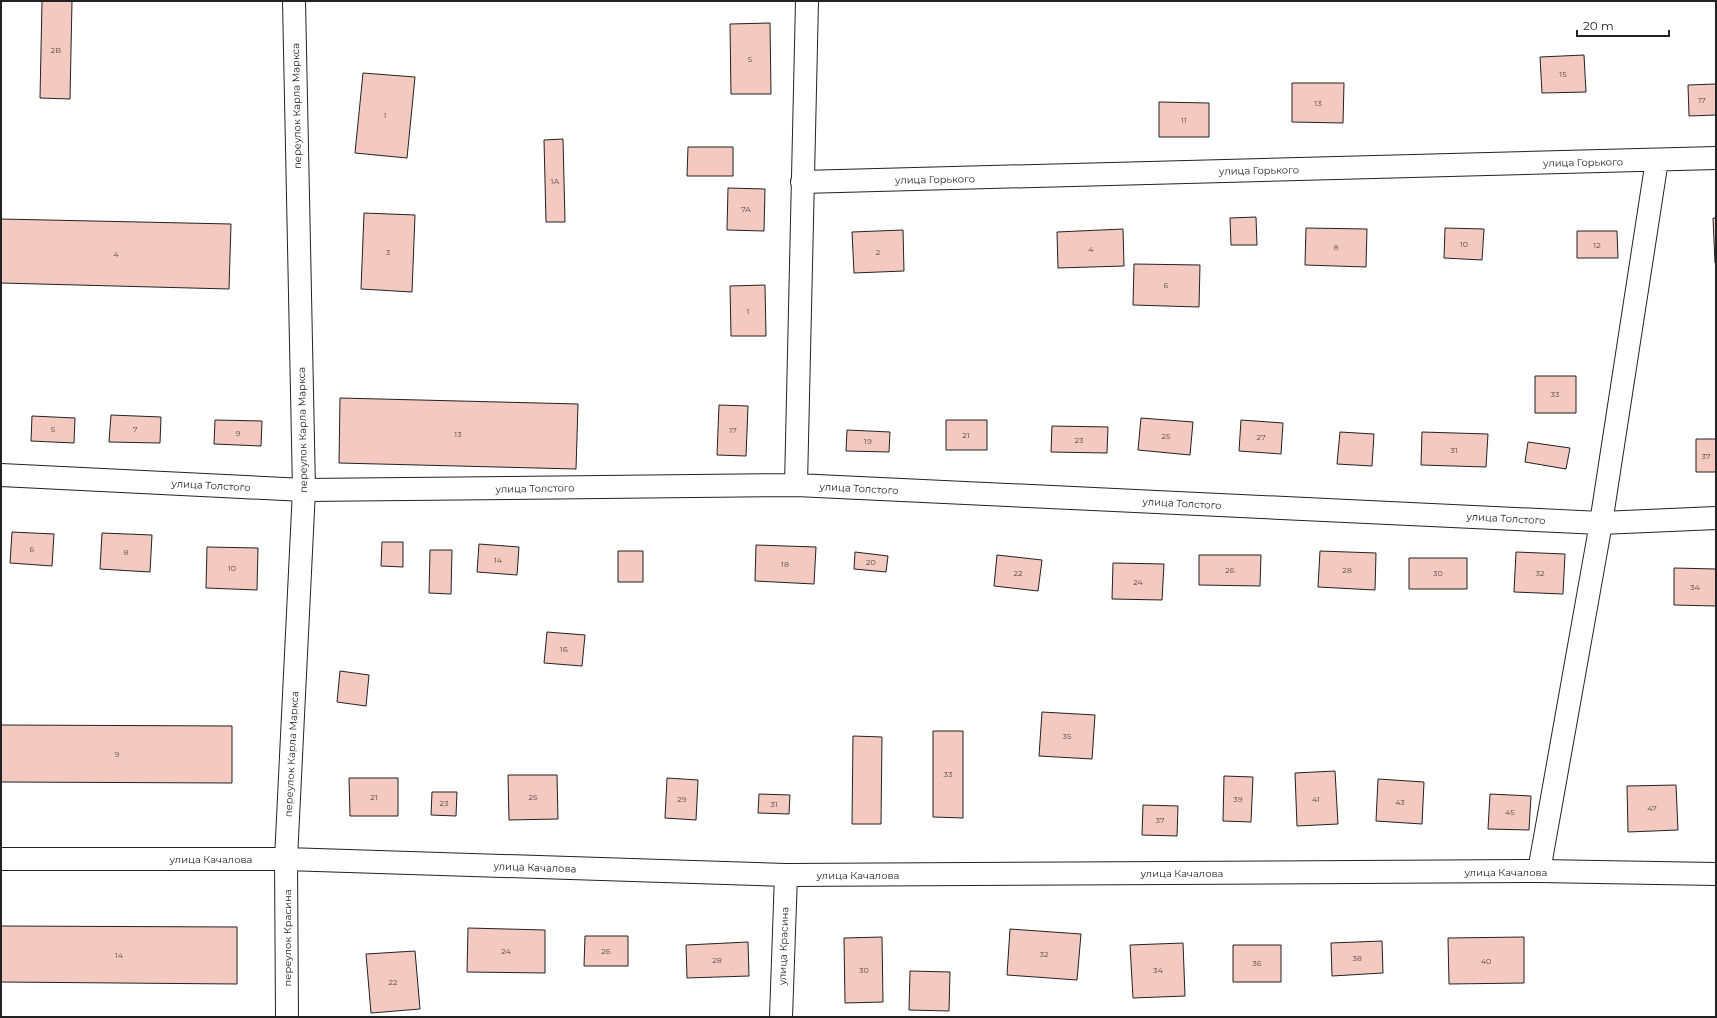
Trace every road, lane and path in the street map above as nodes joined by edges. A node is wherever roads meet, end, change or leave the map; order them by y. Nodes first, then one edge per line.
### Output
1 (294, 1) edge
2 (807, 1) edge
3 (1716, 158) edge
4 (1657, 160) junction
5 (802, 182) junction
6 (1, 475) edge
7 (796, 485) junction
8 (304, 490) junction
9 (1716, 518) edge
10 (1602, 523) junction
11 (1, 859) edge
12 (286, 859) junction
13 (1539, 871) junction
14 (1716, 874) edge
15 (786, 875) junction
16 (287, 1017) edge
17 (781, 1017) edge

1 - 8 street, переулок Карла Маркса
2 - 5 street
3 - 4 street, улица Горького
4 - 5 street, улица Горького
4 - 10 street
5 - 7 street
6 - 8 street, улица Толстого
7 - 8 street, улица Толстого
7 - 10 street, улица Толстого
8 - 12 street, переулок Карла Маркса
9 - 10 street, улица Толстого
10 - 13 street
11 - 12 street, улица Качалова
12 - 15 street, улица Качалова
12 - 16 street, переулок Красина
13 - 14 street, улица Качалова
13 - 15 street, улица Качалова
15 - 17 street, улица Красина

